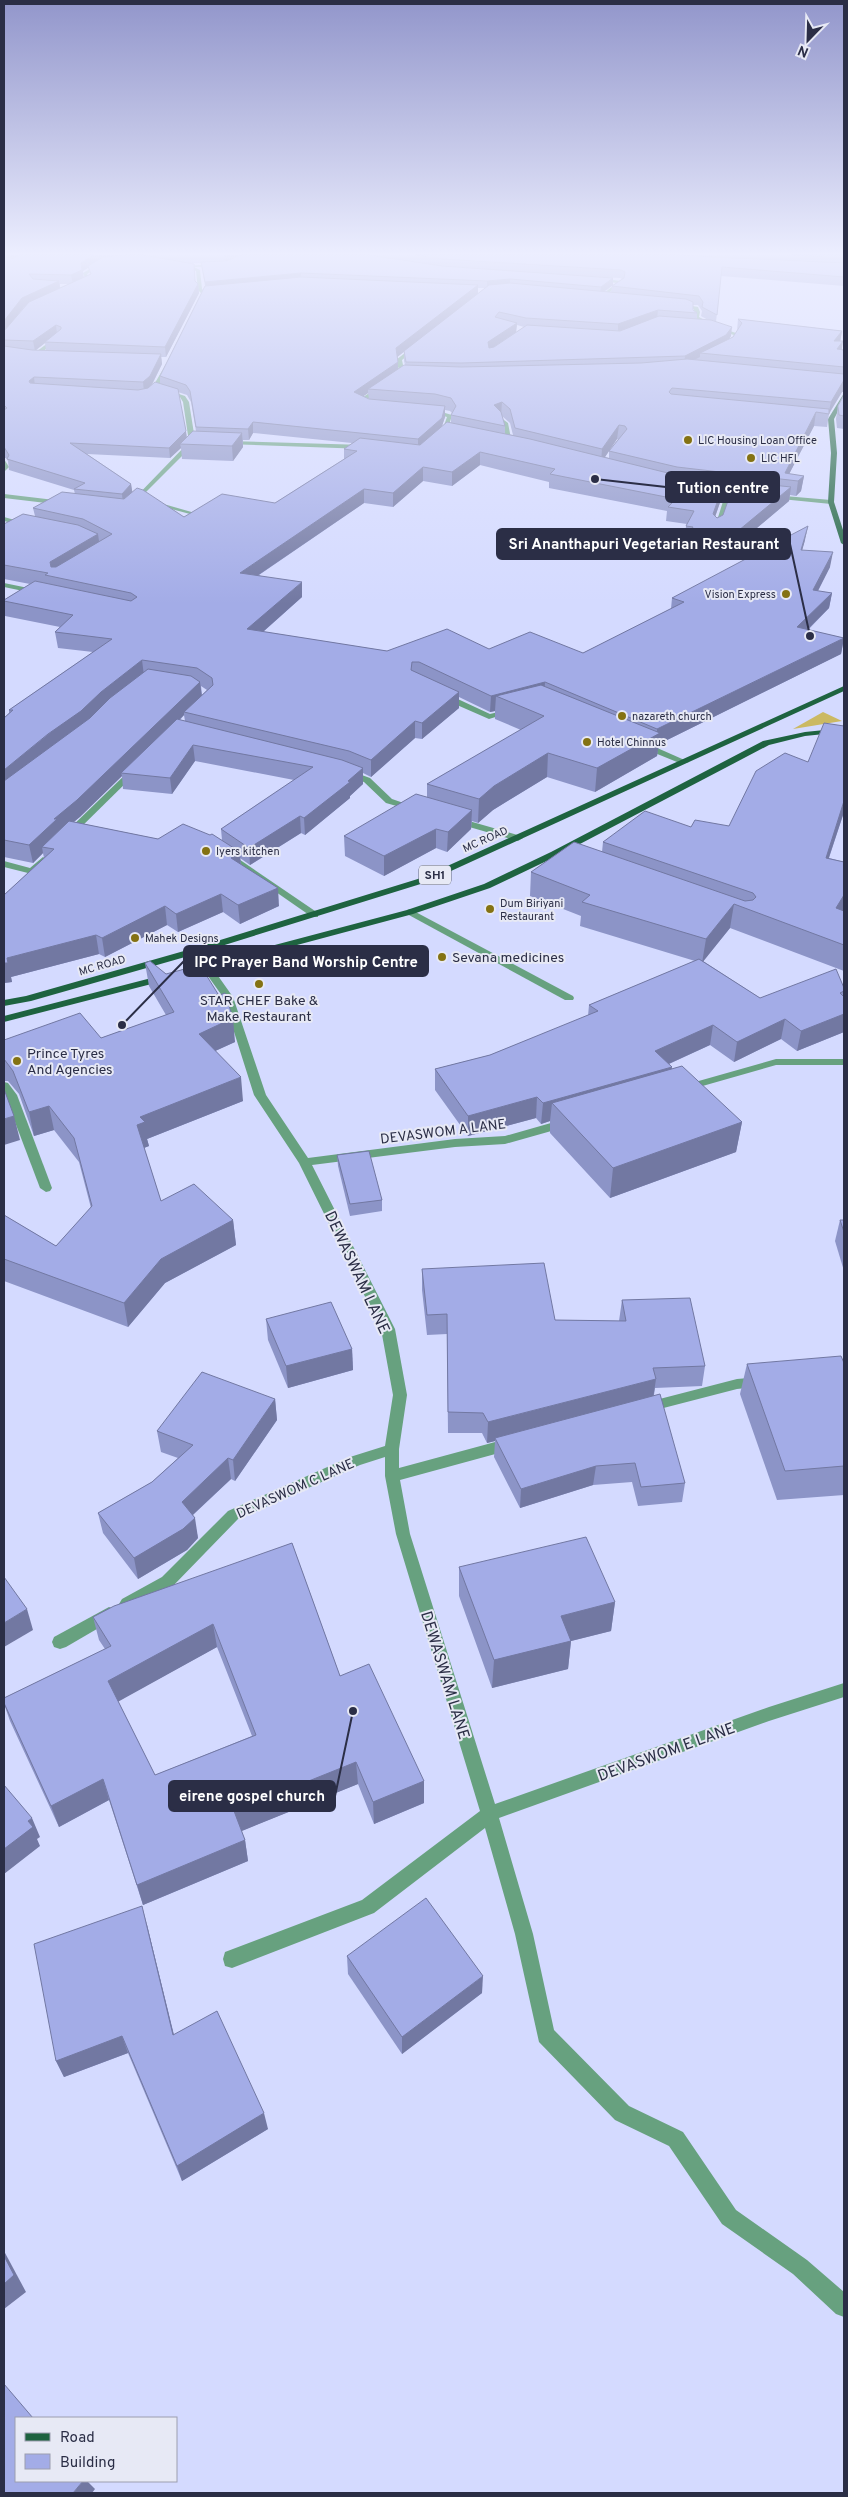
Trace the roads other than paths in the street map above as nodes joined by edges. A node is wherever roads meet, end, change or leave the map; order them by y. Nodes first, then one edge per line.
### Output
1 (164, 372) edge
2 (403, 374) joint
3 (410, 374) edge
4 (155, 388) junction
5 (148, 394) edge
6 (844, 395) edge
7 (369, 406) edge
8 (416, 409) edge
9 (498, 418) edge
10 (821, 418) edge
11 (831, 419) junction
12 (445, 431) junction
13 (453, 432) edge
14 (439, 437) edge
15 (503, 441) edge
16 (192, 442) junction
17 (210, 442) edge
18 (220, 442) edge
19 (375, 449) edge
20 (4, 461) edge
21 (4, 470) edge
22 (721, 492) edge
23 (729, 492) junction
24 (738, 493) edge
25 (4, 496) edge
26 (766, 496) edge
27 (138, 498) junction
28 (831, 502) junction
29 (69, 503) edge
30 (126, 509) edge
31 (192, 513) edge
32 (4, 518) edge
33 (37, 527) edge
34 (716, 529) edge
35 (844, 543) edge
36 (4, 585) edge
37 (50, 594) edge
38 (844, 690) edge
39 (439, 694) edge
40 (844, 700) edge
41 (523, 707) edge
42 (844, 730) edge
43 (630, 740) edge
44 (684, 762) junction
45 (140, 765) edge
46 (337, 770) edge
47 (426, 812) edge
48 (444, 817) edge
49 (518, 838) junction
50 (64, 840) edge
51 (221, 850) edge
52 (51, 852) edge
53 (554, 854) junction
54 (571, 860) edge
55 (4, 864) edge
56 (410, 912) junction
57 (315, 915) junction
58 (195, 951) junction
59 (207, 966) junction
60 (569, 998) dead end
61 (4, 1003) edge
62 (4, 1019) edge
63 (844, 1062) edge
64 (4, 1086) edge
65 (673, 1092) edge
66 (580, 1119) edge
67 (305, 1162) junction
68 (46, 1188) dead end
69 (776, 1380) edge
70 (632, 1412) edge
71 (526, 1440) edge
72 (392, 1449) junction
73 (392, 1476) junction
74 (60, 1642) dead end
75 (844, 1690) edge
76 (489, 1814) junction
77 (232, 1959) dead end
78 (844, 2306) edge

1 - 4 street
2 - 3 street
2 - 7 street
4 - 5 street
4 - 16 street
6 - 11 main road
8 - 12 street
9 - 15 street
10 - 11 street
11 - 28 main road
12 - 13 street
12 - 14 street
16 - 17 street
16 - 27 street
18 - 19 street
20 - 21 street
22 - 23 street
23 - 24 street
23 - 34 street
25 - 29 street
26 - 28 street
27 - 30 street
27 - 31 street
28 - 35 main road
32 - 33 street
36 - 37 street
38 - 40 main road
38 - 44 main road, MC ROAD / SH1
39 - 41 street
42 - 53 main road, MC ROAD / SH1
43 - 44 street
44 - 49 main road, MC ROAD / SH1
45 - 50 street
46 - 47 street
48 - 49 street
49 - 57 main road, MC ROAD / SH1
51 - 57 street
52 - 55 street
53 - 54 street
53 - 56 main road, MC ROAD / SH1
56 - 59 main road, MC ROAD / SH1
56 - 60 street
57 - 58 main road, MC ROAD / SH1
58 - 59 street, DEWASWAM LANE
58 - 61 main road, MC ROAD / SH1
59 - 62 main road, MC ROAD / SH1
59 - 67 street, DEWASWAM LANE
63 - 65 street
64 - 68 street
66 - 67 street, DEVASWOM A LANE
67 - 72 street, DEWASWAM LANE
69 - 70 street
71 - 73 street
72 - 73 street, DEWASWAM LANE
72 - 74 street, DEVASWOM C LANE
73 - 76 street, DEWASWAM LANE
75 - 76 street, DEVASWOM E LANE
76 - 77 street, DEVASWOM E LANE
76 - 78 street, DEWASWAM LANE

